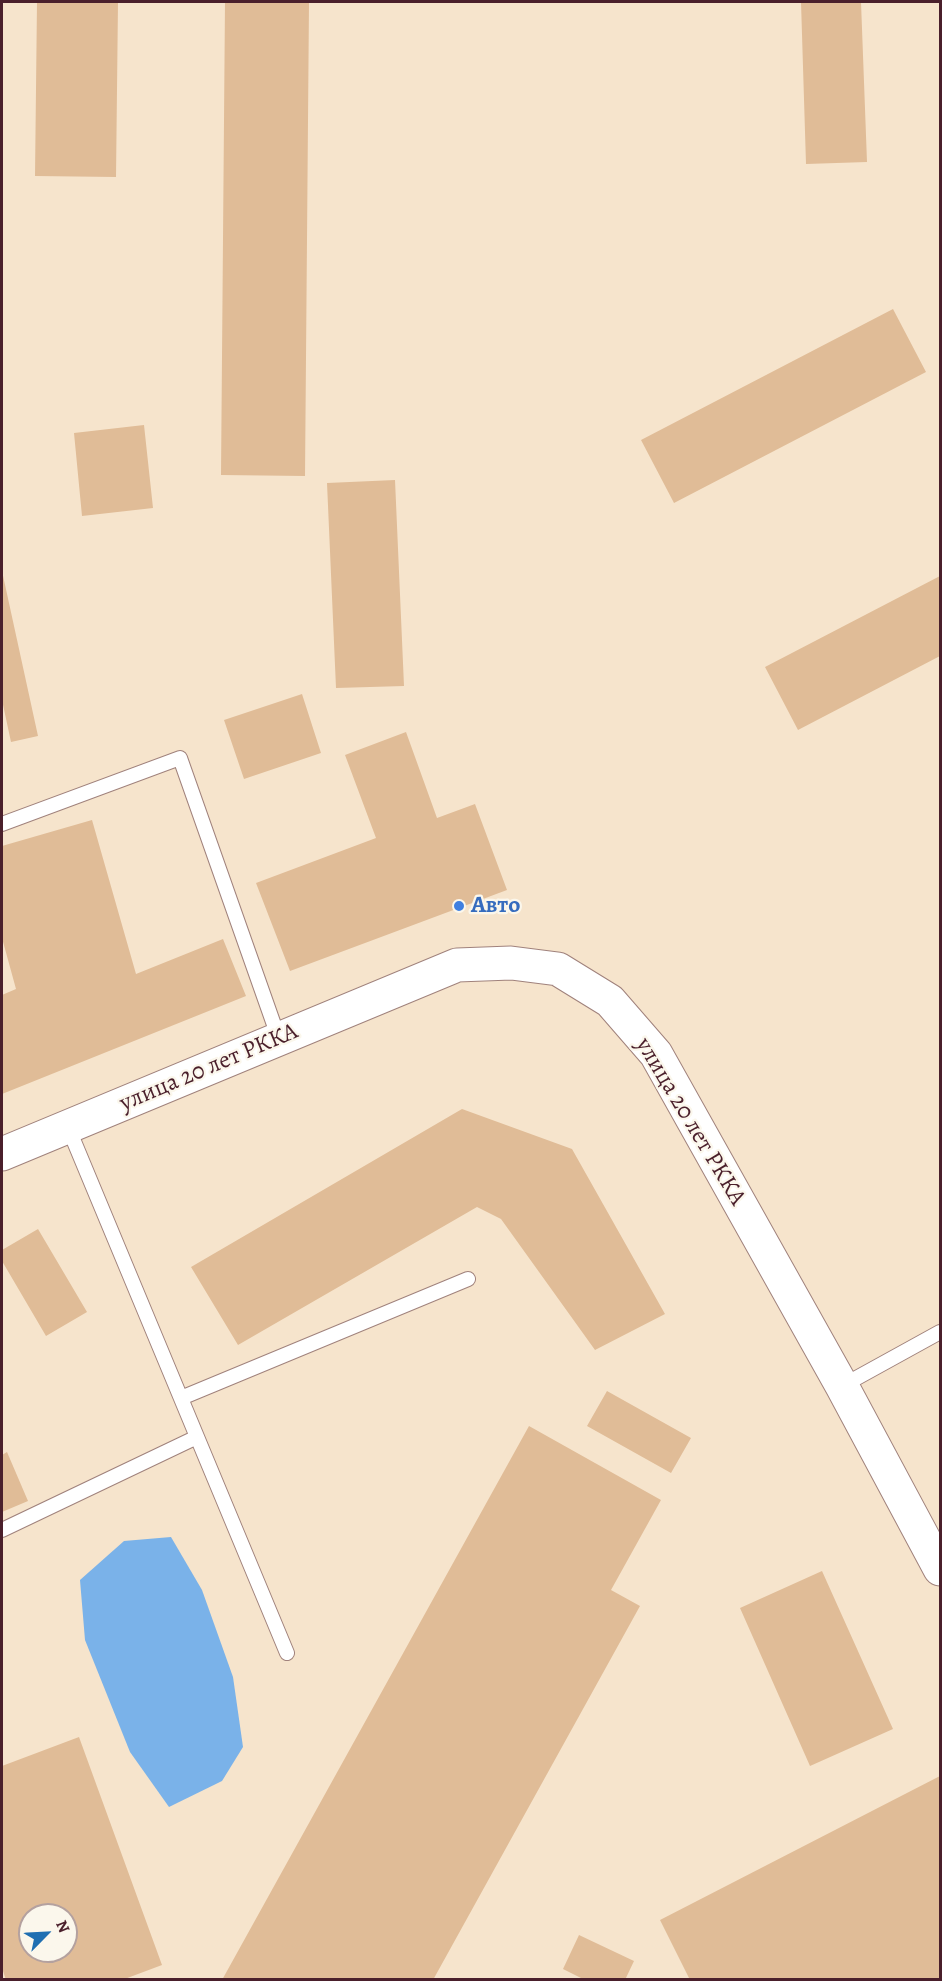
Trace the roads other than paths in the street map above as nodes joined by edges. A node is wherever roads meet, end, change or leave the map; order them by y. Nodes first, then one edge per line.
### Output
1 (2, 825) edge
2 (279, 1039) junction
3 (68, 1126) junction
4 (2, 1154) edge
5 (468, 1279) dead end
6 (940, 1332) edge
7 (842, 1386) junction
8 (181, 1398) junction
9 (197, 1437) junction
10 (2, 1530) edge
11 (940, 1569) edge
12 (287, 1653) dead end

1 - 2 lane
2 - 3 main road, улица 20 лет РККА
2 - 7 main road, улица 20 лет РККА
3 - 4 main road, улица 20 лет РККА
3 - 8 lane
5 - 8 lane
6 - 7 lane
7 - 11 main road, улица 20 лет РККА
8 - 9 lane
9 - 10 lane
9 - 12 lane

